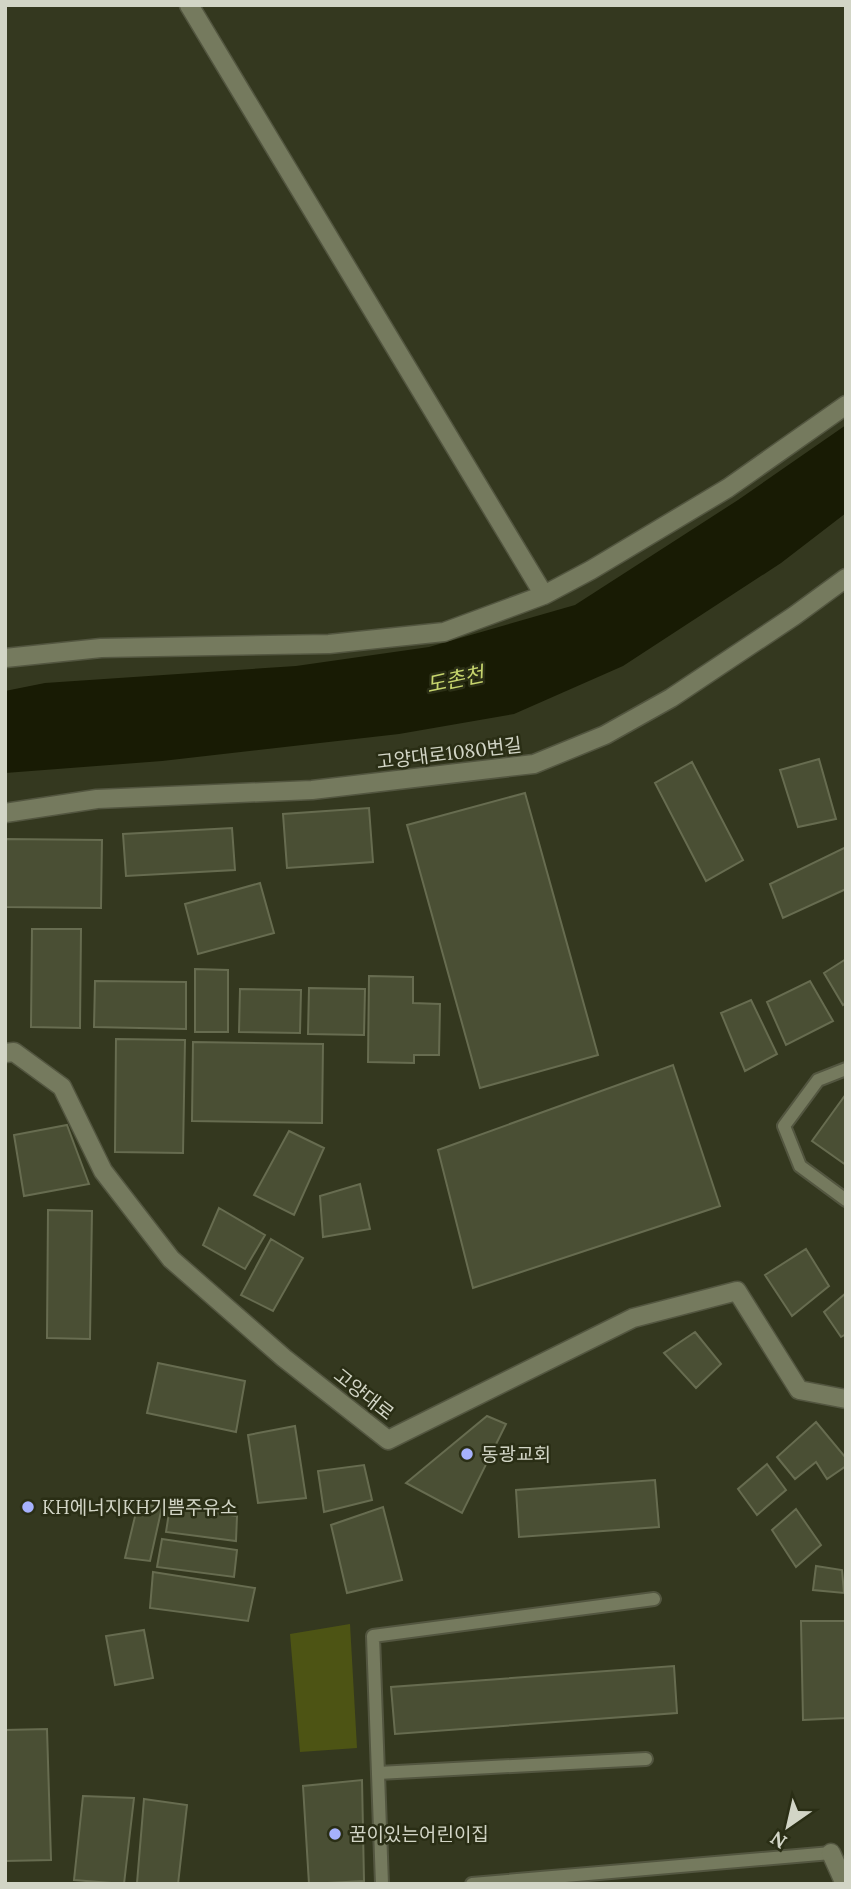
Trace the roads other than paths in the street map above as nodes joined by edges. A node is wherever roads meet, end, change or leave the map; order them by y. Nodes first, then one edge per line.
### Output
1 (188, 5) edge
2 (846, 405) edge
3 (846, 578) edge
4 (544, 595) junction
5 (5, 658) edge
6 (5, 813) edge
7 (5, 1053) edge
8 (846, 1069) edge
9 (846, 1200) edge
10 (846, 1399) edge
11 (654, 1599) dead end
12 (646, 1759) dead end
13 (378, 1773) junction
14 (831, 1853) joint
15 (382, 1884) edge
16 (472, 1884) edge
17 (845, 1884) edge

1 - 4 street
2 - 4 street
3 - 6 street, 고양대로1080번길
4 - 5 street
7 - 10 street, 고양대로
8 - 9 lane
11 - 13 lane
12 - 13 lane
13 - 15 lane
14 - 16 lane
14 - 17 street

